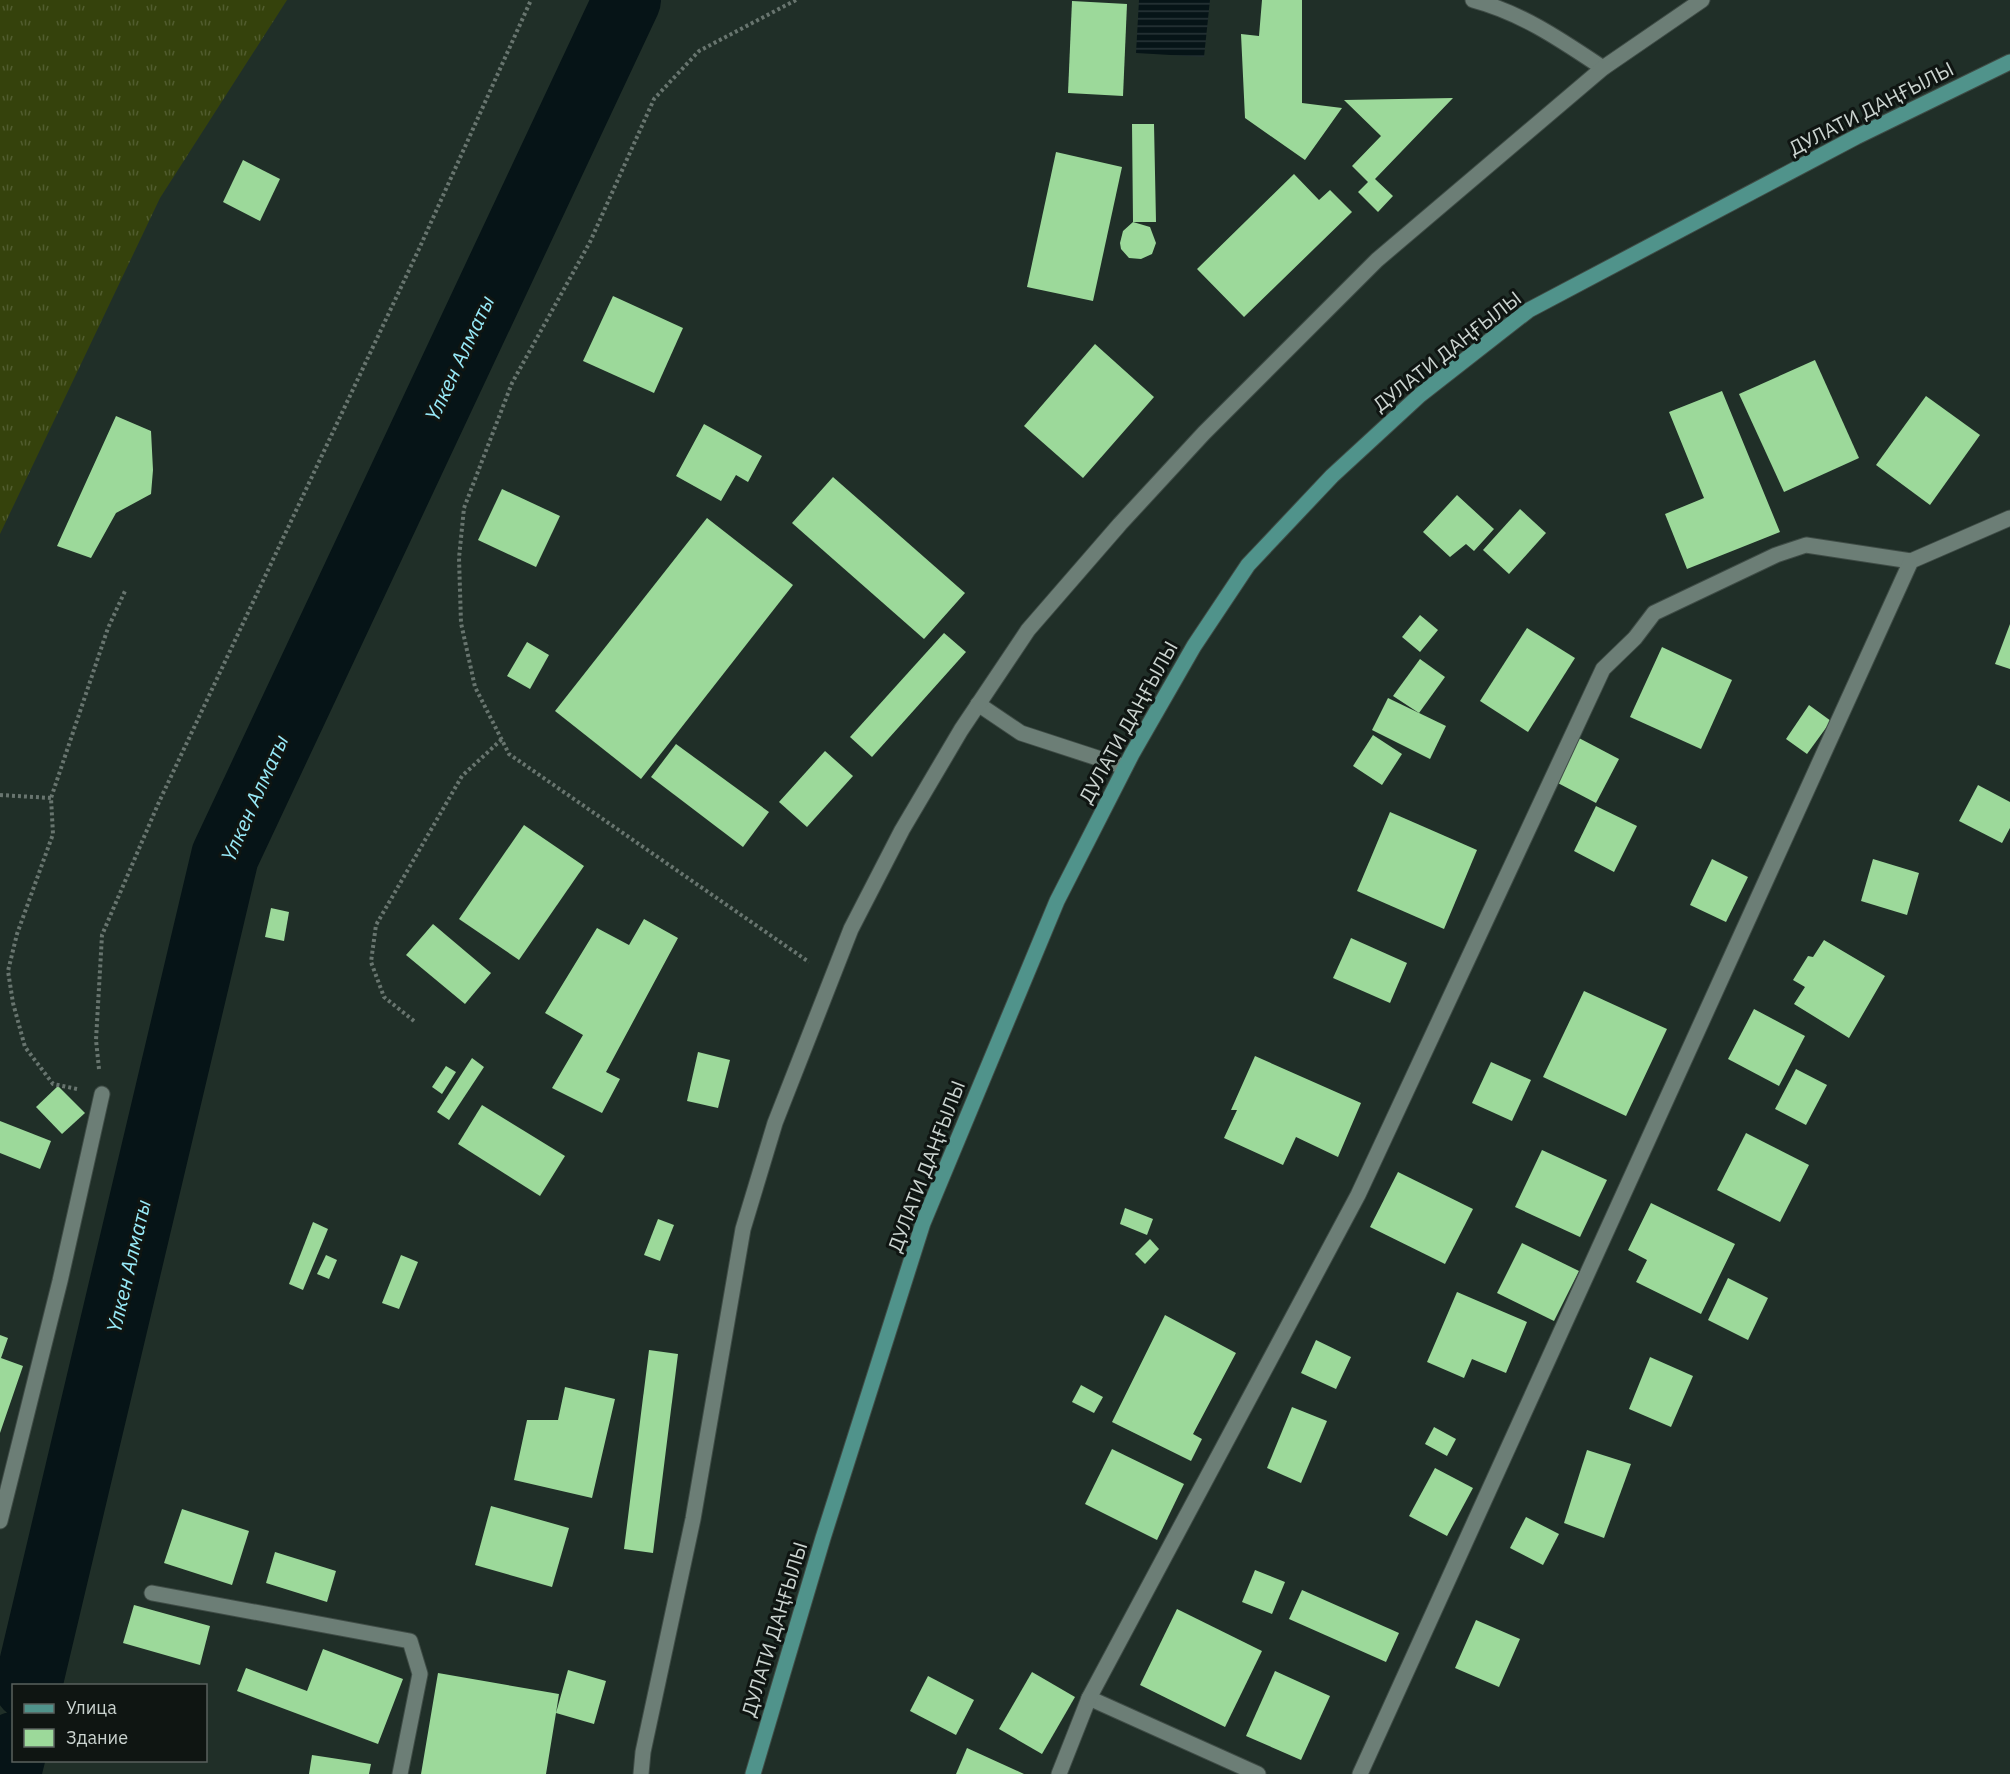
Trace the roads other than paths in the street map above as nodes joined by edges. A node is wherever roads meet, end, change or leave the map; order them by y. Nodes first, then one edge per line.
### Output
1 (1473, 0) edge
2 (1702, 0) edge
3 (2010, 62) edge
4 (1603, 68) junction
5 (2010, 518) edge
6 (1911, 561) junction
7 (978, 704) junction
8 (1125, 767) junction
9 (102, 1094) road end
10 (0, 1521) edge
11 (152, 1593) dead end
12 (1089, 1698) junction
13 (400, 1774) edge
14 (641, 1774) edge
15 (753, 1774) edge
16 (1059, 1774) edge
17 (1258, 1774) edge
18 (1360, 1774) edge

1 - 4 street
2 - 4 street
3 - 8 main road, ДУЛАТИ ДАҢҒЫЛЫ
4 - 7 street
5 - 6 street
6 - 12 street
6 - 18 street
7 - 8 street
7 - 14 street
8 - 15 main road, ДУЛАТИ ДАҢҒЫЛЫ
9 - 10 street
11 - 13 street
12 - 16 street
12 - 17 street

